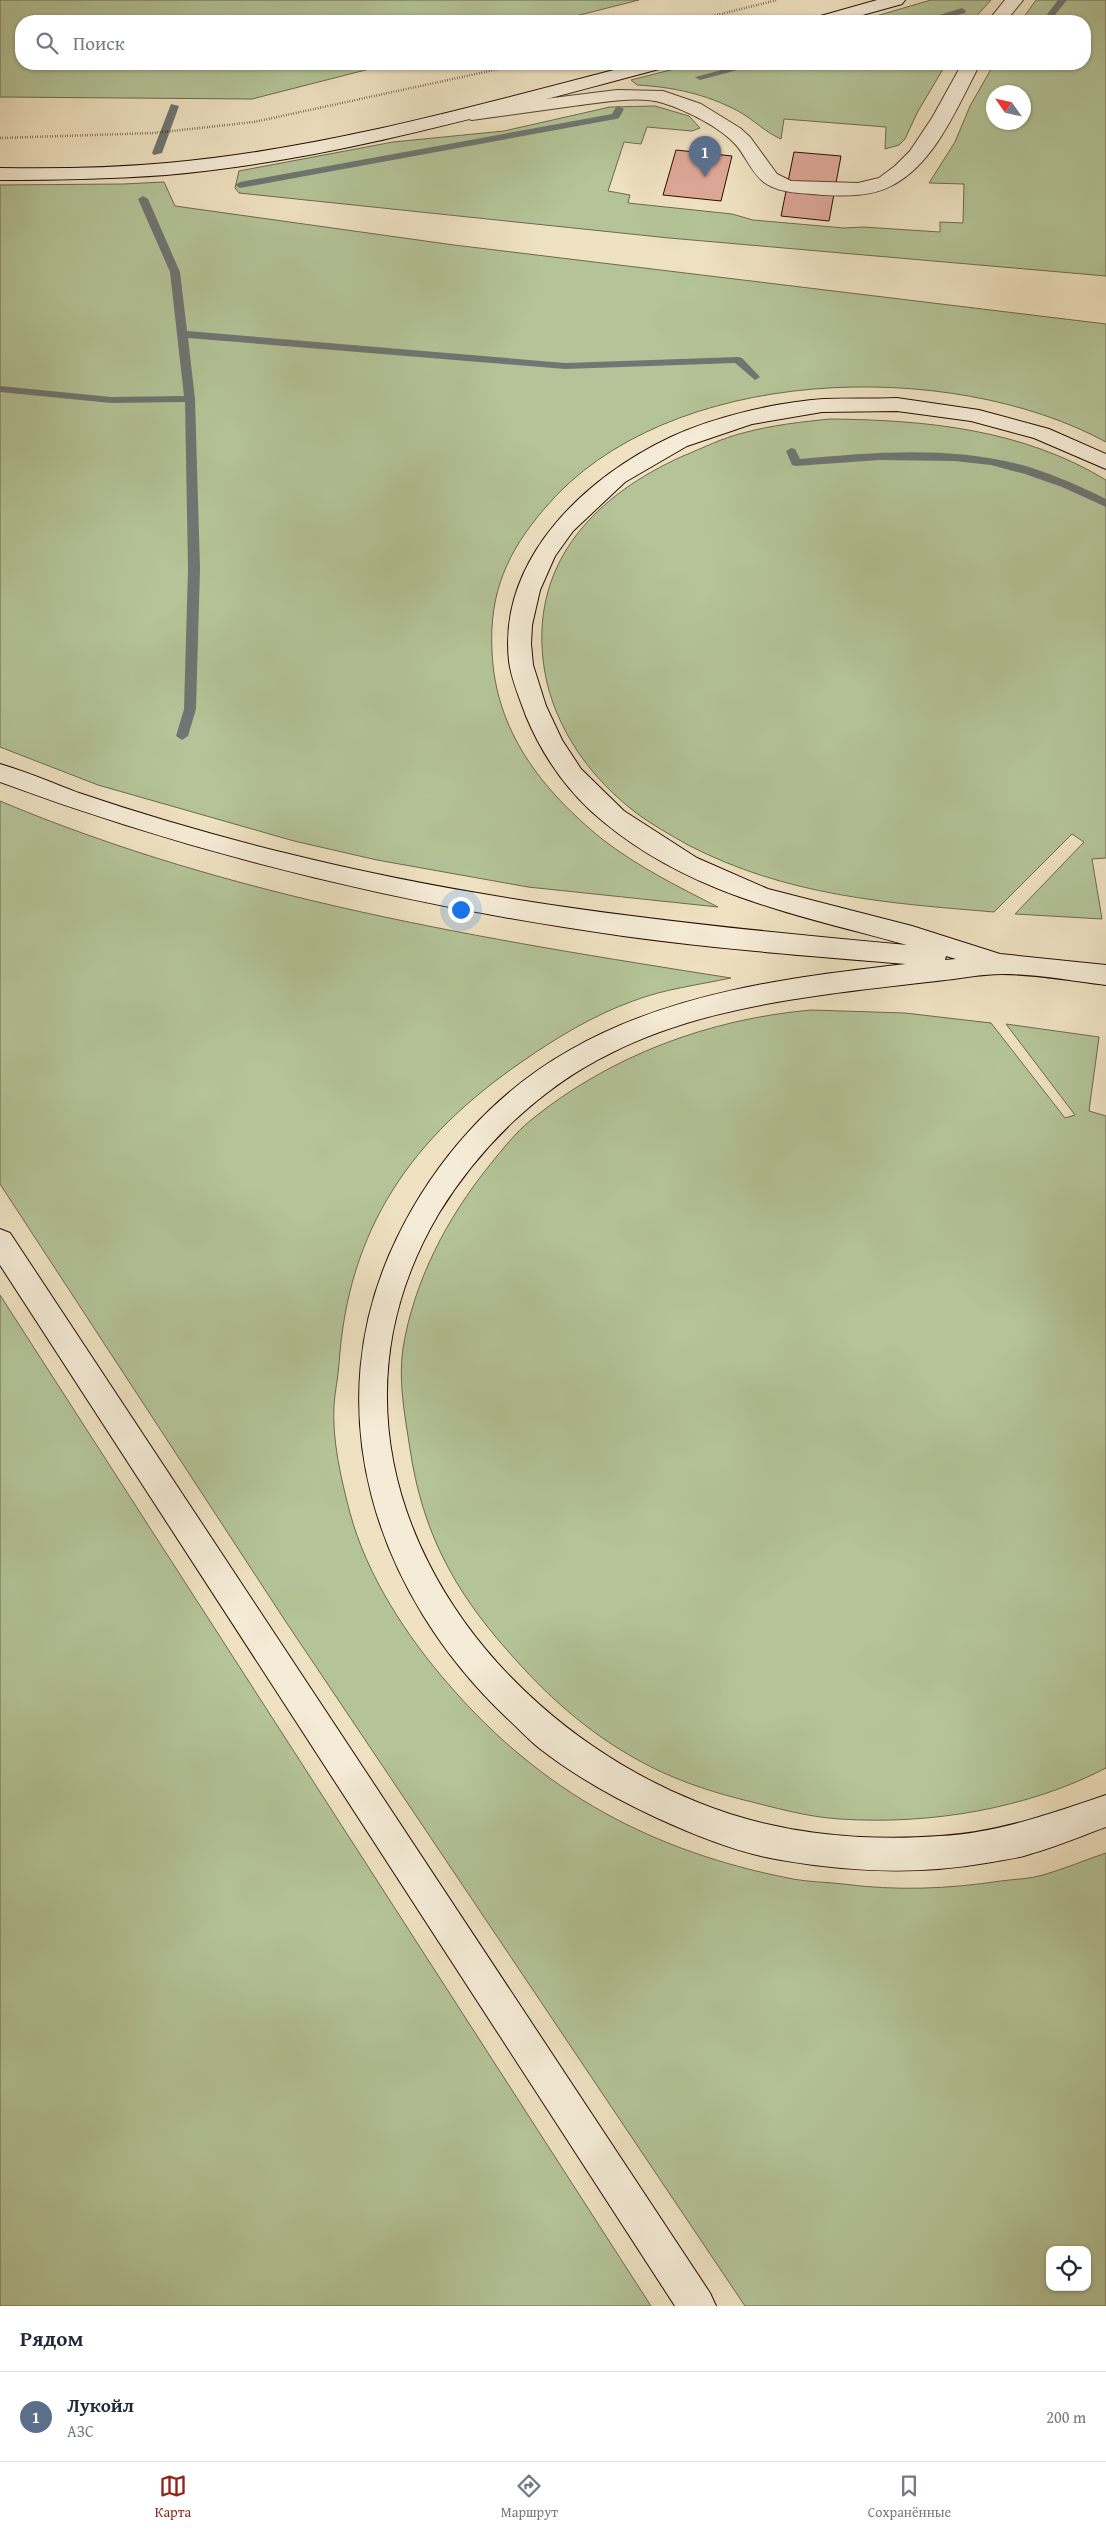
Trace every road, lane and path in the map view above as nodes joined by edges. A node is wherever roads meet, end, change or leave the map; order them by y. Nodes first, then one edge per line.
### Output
1 (777, 0) edge
2 (896, 0) edge
3 (1014, 0) edge
4 (716, 15) edge
5 (844, 15) edge
6 (1002, 15) edge
7 (495, 70) edge
8 (634, 70) edge
9 (968, 70) edge
10 (454, 116) junction
11 (0, 138) edge
12 (0, 174) edge
13 (1106, 462) edge
14 (0, 773) edge
15 (1000, 964) junction
16 (1103, 975) edge
17 (0, 1241) edge
18 (1106, 1811) edge
19 (697, 2306) edge

1 - 4 path
2 - 5 main road
3 - 6 main road
7 - 11 path
8 - 10 main road
9 - 10 main road
10 - 12 main road
13 - 15 main road
14 - 15 main road
15 - 16 main road
15 - 18 main road
17 - 19 main road

